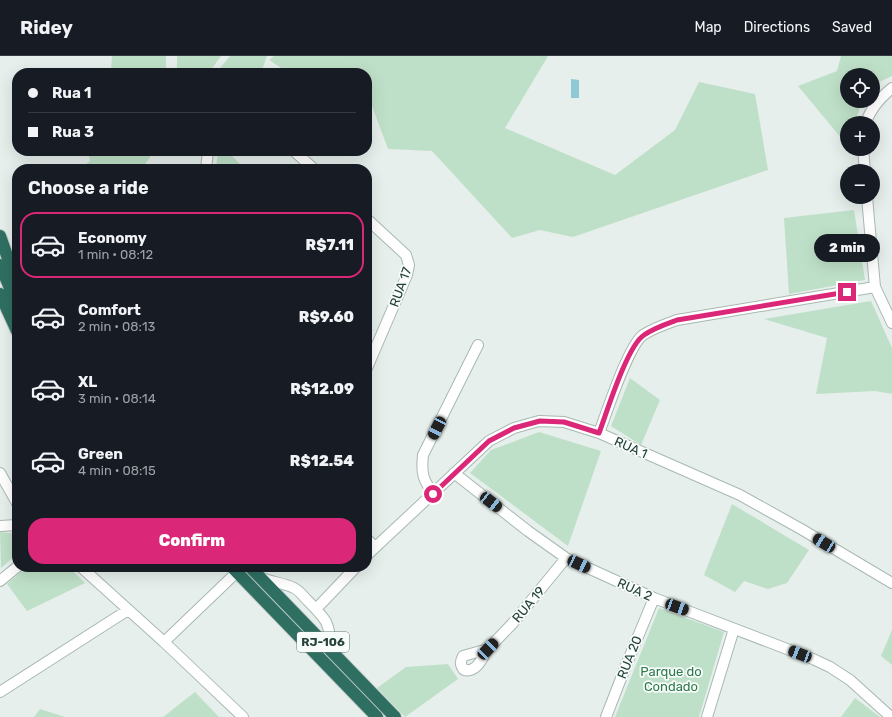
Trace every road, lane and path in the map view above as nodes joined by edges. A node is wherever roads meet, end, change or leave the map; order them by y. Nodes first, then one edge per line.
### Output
1 (892, 88) edge
2 (868, 116) edge
3 (300, 156) edge
4 (308, 164) edge
5 (868, 204) edge
6 (372, 224) edge
7 (0, 236) edge
8 (0, 265) edge
9 (12, 270) edge
10 (875, 287) junction
11 (12, 293) edge
12 (0, 294) edge
13 (0, 308) edge
14 (12, 320) edge
15 (892, 323) edge
16 (12, 324) edge
17 (478, 344) dead end
18 (372, 356) edge
19 (599, 433) junction
20 (0, 472) edge
21 (454, 473) junction
22 (12, 494) edge
23 (433, 494) junction
24 (12, 525) edge
25 (0, 526) edge
26 (372, 544) edge
27 (375, 547) junction
28 (372, 550) edge
29 (566, 558) junction
30 (12, 571) edge
31 (86, 572) edge
32 (233, 572) edge
33 (237, 572) edge
34 (255, 572) edge
35 (351, 572) edge
36 (261, 578) junction
37 (0, 581) edge
38 (892, 583) edge
39 (654, 598) junction
40 (316, 609) junction
41 (128, 610) junction
42 (734, 629) junction
43 (164, 642) junction
44 (488, 649) dead end
45 (331, 650) junction
46 (0, 692) edge
47 (243, 717) edge
48 (377, 717) edge
49 (395, 717) edge
50 (606, 717) edge
51 (707, 717) edge
52 (890, 717) edge

1 - 2 street
3 - 4 street
5 - 10 street
6 - 18 street, RUA 17
7 - 9 highway
8 - 11 highway
10 - 15 street
10 - 19 street
12 - 14 highway
13 - 16 highway
17 - 23 street
19 - 21 street, RUA 1
19 - 38 street, RUA 1
20 - 22 street
21 - 23 street, RUA 1
21 - 29 street, RUA 2
23 - 27 street, RUA 1
24 - 25 street
26 - 27 street
27 - 28 street, RUA 1
29 - 39 street, RUA 2
29 - 44 street, RUA 19
30 - 37 street
31 - 41 street
32 - 43 street
33 - 48 highway, RJ-106
34 - 36 highway, RJ-106
35 - 40 street
36 - 40 street
36 - 45 highway, RJ-106
39 - 42 street, RUA 2
39 - 50 street, RUA 20
40 - 45 street
41 - 43 street
41 - 46 street
42 - 51 street
42 - 52 street, RUA 2
43 - 47 street
45 - 49 highway, RJ-106

